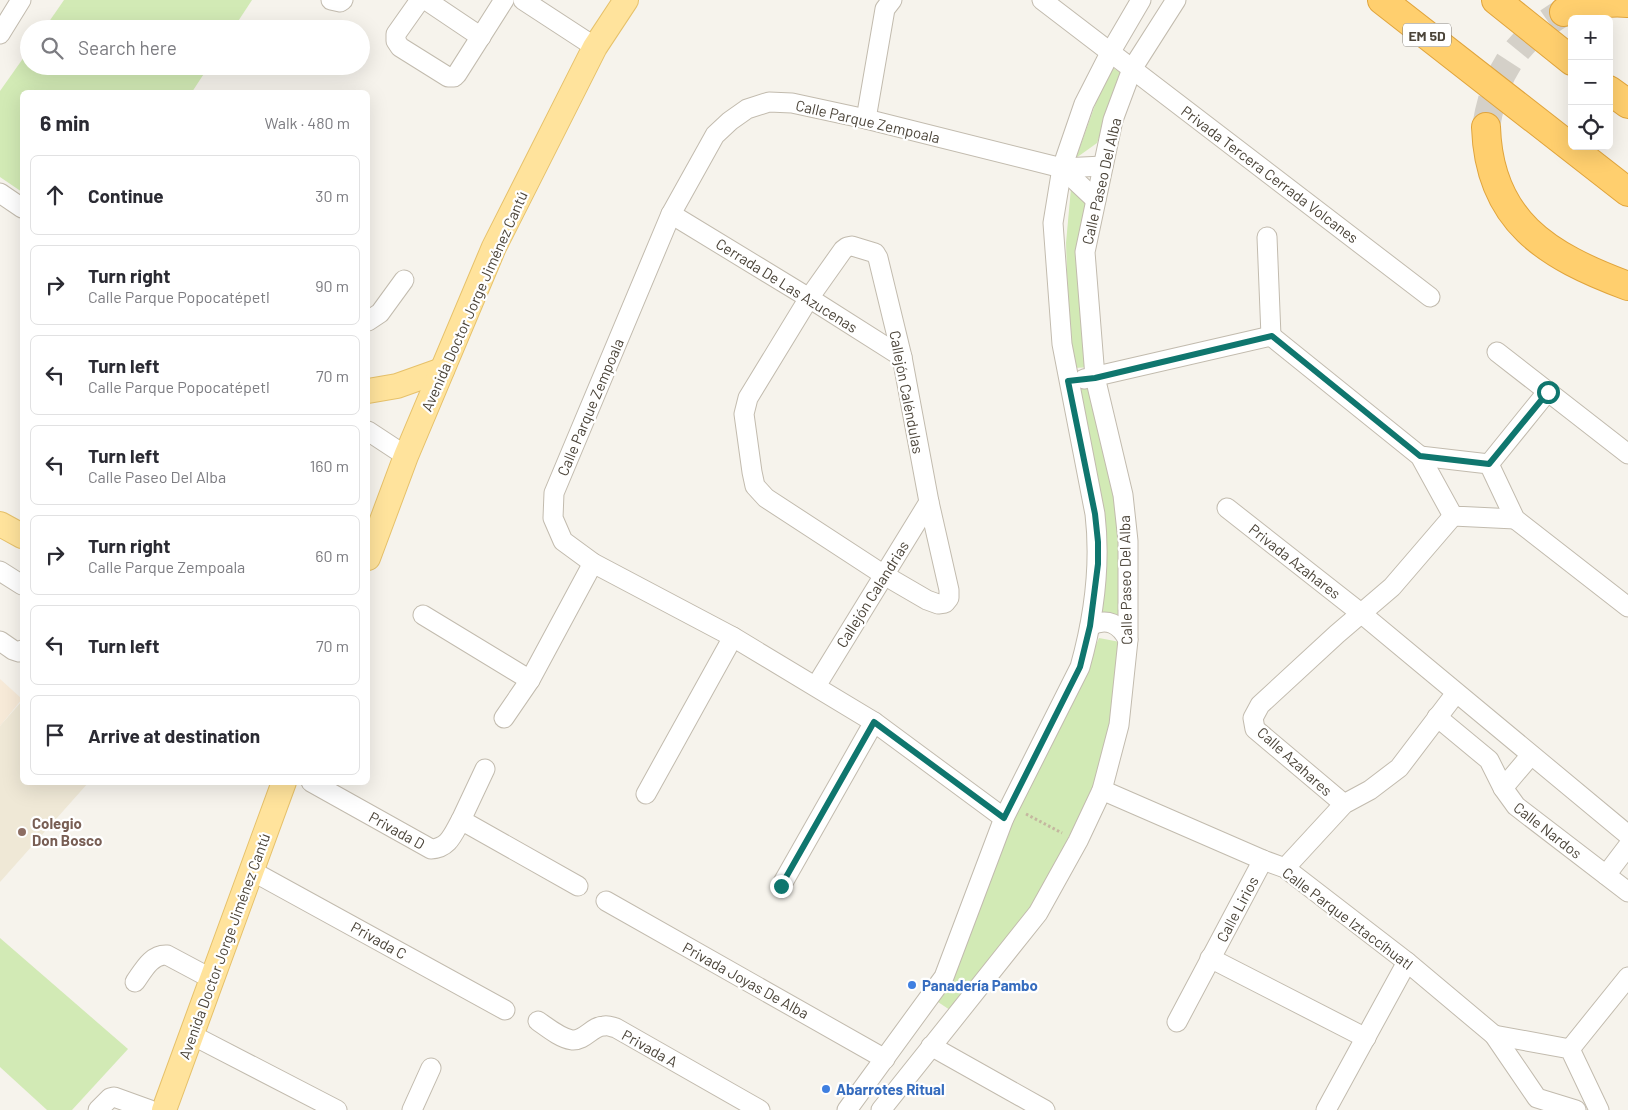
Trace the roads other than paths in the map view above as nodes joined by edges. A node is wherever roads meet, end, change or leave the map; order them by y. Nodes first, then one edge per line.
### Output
1 (21, 0) edge
2 (332, 0) edge
3 (343, 0) edge
4 (420, 0) edge
5 (426, 0) edge
6 (504, 0) edge
7 (524, 0) edge
8 (626, 0) edge
9 (1042, 0) edge
10 (1141, 0) edge
11 (1176, 0) edge
12 (1382, 0) edge
13 (1496, 0) edge
14 (884, 3) edge
15 (1628, 3) edge
16 (1564, 12) tunnel mouth
17 (0, 34) edge
18 (481, 37) junction
19 (595, 47) junction
20 (1110, 53) junction
21 (1571, 60) edge
22 (1132, 69) junction
23 (1613, 93) edge
24 (1628, 104) edge
25 (866, 118) junction
26 (1486, 127) tunnel mouth
27 (1103, 166) junction
28 (1062, 168) junction
29 (1628, 192) edge
30 (0, 193) edge
31 (1096, 200) junction
32 (20, 207) edge
33 (671, 214) junction
34 (1267, 237) dead end
35 (404, 280) dead end
36 (1628, 286) edge
37 (1430, 296) dead end
38 (809, 298) junction
39 (370, 320) edge
40 (1272, 336) junction
41 (1497, 352) dead end
42 (902, 357) junction
43 (442, 370) junction
44 (1095, 378) junction
45 (1068, 381) junction
46 (370, 391) edge
47 (1548, 392) junction
48 (370, 432) edge
49 (1628, 454) edge
50 (406, 456) junction
51 (1420, 456) junction
52 (1489, 464) junction
53 (929, 502) junction
54 (1227, 508) dead end
55 (1453, 516) junction
56 (1515, 519) junction
57 (0, 524) edge
58 (20, 535) edge
59 (370, 553) edge
60 (593, 563) junction
61 (0, 571) edge
62 (884, 575) junction
63 (20, 584) edge
64 (1628, 607) edge
65 (1362, 614) junction
66 (423, 615) dead end
67 (1090, 626) junction
68 (733, 637) junction
69 (1128, 640) junction
70 (0, 641) edge
71 (20, 651) edge
72 (530, 680) junction
73 (816, 686) junction
74 (1456, 693) junction
75 (1437, 717) junction
76 (504, 718) dead end
77 (874, 722) junction
78 (1531, 755) junction
79 (485, 769) dead end
80 (283, 785) edge
81 (316, 785) edge
82 (1502, 788) junction
83 (1102, 790) junction
84 (646, 794) dead end
85 (1344, 804) junction
86 (1006, 812) junction
87 (461, 820) junction
88 (1628, 835) edge
89 (1628, 846) edge
90 (1263, 860) junction
91 (1285, 868) junction
92 (252, 871) junction
93 (1606, 875) junction
94 (578, 886) dead end
95 (781, 886) dead end
96 (1628, 892) edge
97 (606, 902) dead end
98 (1210, 958) junction
99 (1407, 962) junction
100 (1628, 977) edge
101 (212, 979) junction
102 (135, 982) dead end
103 (505, 1010) dead end
104 (538, 1021) dead end
105 (1176, 1022) dead end
106 (192, 1035) junction
107 (1494, 1036) junction
108 (1366, 1038) junction
109 (1545, 1044) junction
110 (932, 1046) junction
111 (1570, 1049) junction
112 (885, 1059) junction
113 (431, 1068) dead end
114 (1519, 1073) junction
115 (1533, 1104) edge
116 (851, 1109) edge
117 (98, 1110) edge
118 (150, 1110) edge
119 (164, 1110) edge
120 (337, 1110) edge
121 (412, 1110) edge
122 (760, 1110) edge
123 (882, 1110) edge
124 (1045, 1110) edge
125 (1326, 1110) edge
126 (1576, 1110) edge
127 (1599, 1110) edge

1 - 17 street
2 - 3 street
4 - 18 street
5 - 18 street
6 - 18 street
7 - 19 street
8 - 19 main road, Avenida Doctor Jorge Jiménez Cantú
9 - 20 street, Privada Tercera Cerrada Volcanes
10 - 20 street, Calle Paseo Del Alba
11 - 22 street, Calle Paseo Del Alba
12 - 29 highway, EM 5D
13 - 21 highway
14 - 25 street
15 - 16 highway
19 - 43 main road, Avenida Doctor Jorge Jiménez Cantú
20 - 22 street, Privada Tercera Cerrada Volcanes
20 - 28 street, Calle Paseo Del Alba
22 - 27 street, Calle Paseo Del Alba
22 - 37 street, Privada Tercera Cerrada Volcanes
23 - 24 highway
25 - 28 street, Calle Parque Zempoala
25 - 33 street, Calle Parque Zempoala
26 - 36 highway
27 - 28 street, Calle Parque Zempoala
27 - 31 street, Calle Paseo Del Alba
28 - 31 street, Calle Parque Zempoala
28 - 45 street, Calle Paseo Del Alba
30 - 32 street
31 - 44 street, Calle Paseo Del Alba
33 - 38 street, Cerrada De Las Azucenas
33 - 60 street, Calle Parque Zempoala
34 - 40 street
35 - 39 street
38 - 42 street, Cerrada De Las Azucenas
38 - 42 street, Callejón Caléndulas
38 - 62 street, Callejón Caléndulas
40 - 44 street
40 - 51 street
41 - 47 street
42 - 53 street, Callejón Caléndulas
43 - 46 main road
43 - 50 main road, Avenida Doctor Jorge Jiménez Cantú
44 - 45 street
44 - 69 street, Calle Paseo Del Alba
45 - 67 street, Calle Paseo Del Alba
47 - 49 street
47 - 52 street
48 - 50 street
50 - 59 main road, Avenida Doctor Jorge Jiménez Cantú
51 - 52 street
51 - 55 street
52 - 56 street
53 - 62 street, Callejón Calandrias
53 - 62 street, Callejón Caléndulas
54 - 65 street, Privada Azahares
55 - 56 street
55 - 65 street, Calle Azahares
56 - 64 street
57 - 58 main road
60 - 68 street, Calle Parque Zempoala
60 - 72 street
61 - 63 street
62 - 73 street, Callejón Calandrias
65 - 74 street
65 - 85 street, Calle Azahares
66 - 72 street
67 - 69 street
67 - 86 street, Calle Paseo Del Alba
68 - 73 street, Calle Parque Zempoala
68 - 84 street
69 - 83 street, Calle Paseo Del Alba
70 - 71 street
72 - 76 street
73 - 77 street, Calle Parque Zempoala
74 - 75 street
74 - 78 street
75 - 82 street, Calle Nardos
75 - 85 street
77 - 86 street, Calle Parque Zempoala
77 - 95 street
78 - 82 street
78 - 88 street
79 - 87 street
80 - 92 main road, Avenida Doctor Jorge Jiménez Cantú
81 - 87 street, Privada D
82 - 93 street, Calle Nardos
83 - 90 street, Calle Parque Iztaccíhuatl
83 - 110 street, Calle Paseo Del Alba
85 - 91 street, Calle Azahares
86 - 112 street, Calle Paseo Del Alba
87 - 94 street
89 - 93 street
90 - 91 street, Calle Parque Iztaccíhuatl
90 - 98 street, Calle Lirios
91 - 99 street, Calle Parque Iztaccíhuatl
92 - 101 main road, Avenida Doctor Jorge Jiménez Cantú
92 - 103 street, Privada C
93 - 96 street, Calle Nardos
97 - 112 street, Privada Joyas De Alba
98 - 105 street, Calle Lirios
98 - 108 street
99 - 107 street, Calle Parque Iztaccíhuatl
99 - 108 street
100 - 111 street
101 - 102 street
101 - 106 main road, Avenida Doctor Jorge Jiménez Cantú
104 - 122 street, Privada A
106 - 119 main road, Avenida Doctor Jorge Jiménez Cantú
106 - 120 street
107 - 109 street
107 - 114 street, Calle Parque Iztaccíhuatl
108 - 125 street
109 - 111 street
109 - 114 street
110 - 123 street, Calle Paseo Del Alba
110 - 124 street
111 - 127 street
112 - 116 street, Calle Paseo Del Alba
113 - 121 street
114 - 115 street, Calle Parque Iztaccíhuatl
115 - 126 street, Calle Parque Iztaccíhuatl
117 - 118 street

